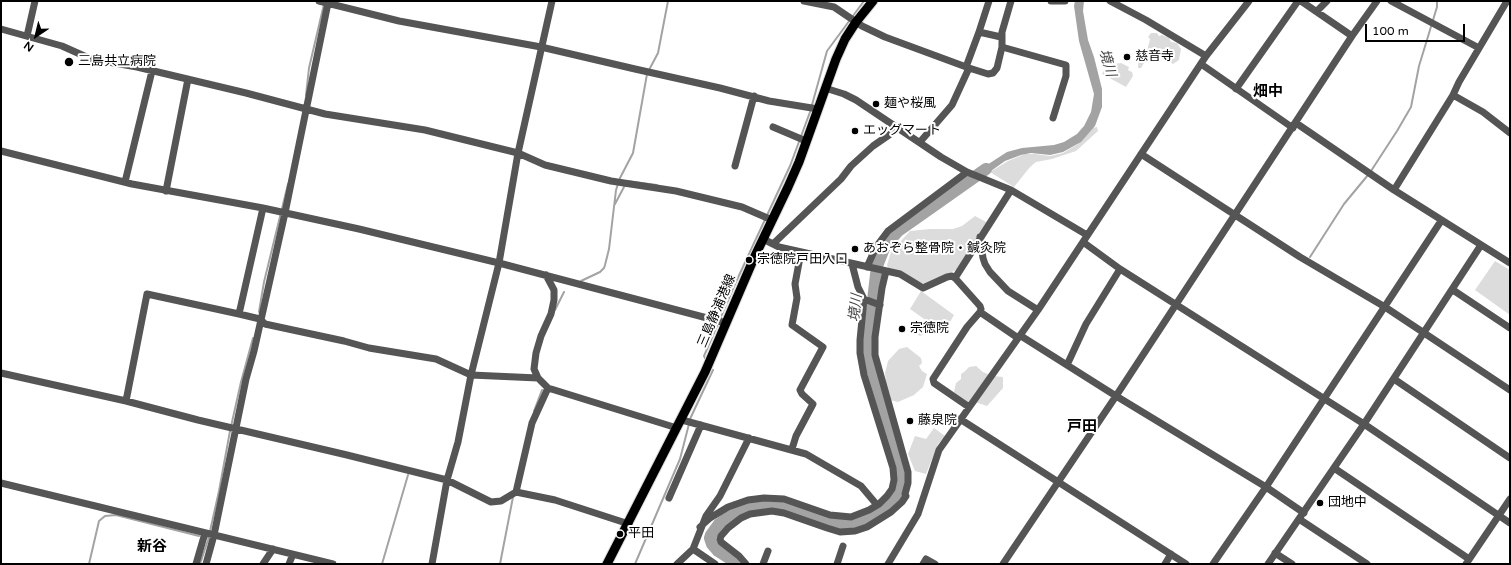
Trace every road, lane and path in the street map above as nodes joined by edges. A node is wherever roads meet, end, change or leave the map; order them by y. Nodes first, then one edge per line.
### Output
1 (35, 1) edge
2 (319, 1) edge
3 (552, 1) edge
4 (804, 1) edge
5 (873, 1) edge
6 (989, 1) edge
7 (1011, 1) edge
8 (1051, 1) edge
9 (1065, 1) edge
10 (1110, 1) edge
11 (1249, 1) edge
12 (1298, 1) edge
13 (1301, 1) edge
14 (1327, 1) edge
15 (1378, 1) edge
16 (1391, 1) edge
17 (328, 3) junction
18 (834, 4) edge
19 (1507, 5) edge
20 (1317, 11) junction
21 (856, 22) junction
22 (1, 29) edge
23 (979, 32) junction
24 (27, 36) junction
25 (1352, 36) junction
26 (1001, 37) junction
27 (541, 47) junction
28 (1002, 47) junction
29 (1479, 48) junction
30 (1206, 56) junction
31 (1201, 64) junction
32 (967, 68) junction
33 (152, 71) junction
34 (188, 79) junction
35 (825, 88) junction
36 (1236, 89) junction
37 (1453, 95) junction
38 (754, 96) junction
39 (306, 108) junction
40 (818, 109) junction
41 (1053, 118) dead end
42 (1294, 126) junction
43 (773, 127) dead end
44 (899, 128) junction
45 (1510, 133) edge
46 (806, 141) junction
47 (920, 142) junction
48 (1, 151) edge
49 (518, 153) junction
50 (1141, 154) junction
51 (735, 166) dead end
52 (968, 172) junction
53 (125, 182) junction
54 (1010, 190) junction
55 (1394, 190) junction
56 (166, 191) junction
57 (263, 208) junction
58 (282, 213) junction
59 (1235, 215) junction
60 (772, 220) junction
61 (1441, 221) junction
62 (1087, 235) junction
63 (980, 237) junction
64 (763, 239) junction
65 (1083, 242) junction
66 (773, 244) junction
67 (1481, 245) junction
68 (801, 252) junction
69 (499, 263) junction
70 (1510, 263) edge
71 (852, 264) junction
72 (869, 267) junction
73 (1120, 268) junction
74 (884, 271) junction
75 (546, 275) junction
76 (955, 278) junction
77 (1453, 290) junction
78 (865, 299) junction
79 (1176, 304) junction
80 (878, 305) junction
81 (1385, 308) junction
82 (1038, 310) junction
83 (980, 312) junction
84 (239, 314) junction
85 (261, 320) junction
86 (721, 321) junction
87 (1510, 328) edge
88 (1424, 333) junction
89 (1019, 337) junction
90 (1067, 365) junction
91 (1, 373) edge
92 (471, 375) junction
93 (538, 378) junction
94 (1394, 379) junction
95 (548, 388) junction
96 (1510, 390) edge
97 (1116, 396) junction
98 (1324, 398) junction
99 (126, 401) junction
100 (969, 407) junction
101 (960, 419) junction
102 (679, 424) junction
103 (1364, 424) junction
104 (700, 425) junction
105 (236, 429) junction
106 (749, 438) junction
107 (792, 449) junction
108 (1510, 458) edge
109 (1334, 468) junction
110 (447, 480) junction
111 (1057, 482) junction
112 (1, 483) edge
113 (1266, 487) junction
114 (516, 492) junction
115 (669, 498) dead end
116 (1510, 498) edge
117 (877, 505) junction
118 (1302, 516) junction
119 (1499, 516) junction
120 (1510, 523) edge
121 (629, 524) junction
122 (700, 527) junction
123 (205, 533) junction
124 (214, 535) junction
125 (843, 546) dead end
126 (272, 549) junction
127 (693, 550) junction
128 (768, 551) dead end
129 (1275, 553) junction
130 (292, 554) junction
131 (1171, 554) junction
132 (1468, 561) edge
133 (196, 564) edge
134 (206, 564) edge
135 (263, 564) edge
136 (289, 564) edge
137 (333, 564) edge
138 (432, 564) edge
139 (608, 564) edge
140 (677, 564) edge
141 (715, 564) edge
142 (746, 564) edge
143 (763, 564) edge
144 (837, 564) edge
145 (888, 564) edge
146 (923, 564) edge
147 (935, 564) edge
148 (1003, 564) edge
149 (1165, 564) edge
150 (1186, 564) edge
151 (1213, 564) edge
152 (1268, 564) edge
153 (1292, 564) edge
154 (1367, 564) edge

1 - 24 street
2 - 17 street
3 - 27 street
4 - 18 street
5 - 21 main road, 三島静浦港線
6 - 23 street
7 - 26 street
8 - 9 street
10 - 30 street
11 - 30 street
12 - 36 street
13 - 20 street
14 - 20 street
15 - 25 street
16 - 29 street
17 - 27 street
17 - 39 street
18 - 21 street
19 - 29 street
20 - 25 street
21 - 32 street
21 - 35 main road, 三島静浦港線
22 - 24 street
23 - 26 street
23 - 32 street
24 - 33 street
25 - 42 street
26 - 28 street
27 - 38 street
27 - 49 street
28 - 32 street
28 - 41 street
29 - 37 street
30 - 31 street
31 - 36 street
31 - 50 street
32 - 47 street
33 - 34 street
33 - 53 street
34 - 39 street
34 - 56 street
35 - 40 main road, 三島静浦港線
35 - 44 street
36 - 42 street
37 - 45 street
37 - 55 street
38 - 40 street
38 - 51 street
39 - 49 street
39 - 58 street
40 - 46 main road, 三島静浦港線
42 - 55 street
42 - 59 street
43 - 46 street
44 - 47 street
44 - 66 street
46 - 60 main road, 三島静浦港線
47 - 52 street
48 - 53 street
49 - 60 street
49 - 69 street
50 - 59 street
50 - 62 street
52 - 54 street
52 - 72 street
53 - 56 street
54 - 62 street
54 - 63 street
55 - 61 street
56 - 57 street
57 - 58 street
57 - 84 street
58 - 69 street
58 - 85 street
59 - 79 street
59 - 81 street
60 - 64 main road, 三島静浦港線
61 - 67 street
61 - 81 street
62 - 65 street
63 - 76 street
63 - 82 street
64 - 66 street
64 - 86 main road, 三島静浦港線
65 - 73 street
65 - 82 street
66 - 68 street
67 - 70 street
67 - 77 street
68 - 71 street
68 - 107 street
69 - 75 street
69 - 92 street
71 - 72 street
71 - 78 street
72 - 74 street
73 - 79 street
73 - 90 street
74 - 76 street
74 - 80 street
75 - 86 street
75 - 93 street
76 - 83 street
77 - 87 street
77 - 88 street
78 - 80 street
78 - 117 street
79 - 97 street
79 - 98 street
80 - 142 street
81 - 88 street
81 - 98 street
82 - 89 street
83 - 89 street
83 - 100 street
84 - 85 street
84 - 99 street
85 - 92 street
85 - 105 street
86 - 102 main road, 三島静浦港線
88 - 94 street
88 - 96 street
89 - 90 street
89 - 100 street
90 - 97 street
91 - 99 street
92 - 93 street
92 - 110 street
93 - 95 street
94 - 103 street
94 - 108 street
95 - 102 street
95 - 114 street
97 - 111 street
97 - 113 street
98 - 103 street
98 - 113 street
99 - 105 street
100 - 101 street
101 - 111 street
101 - 145 street
102 - 104 street
102 - 121 main road, 三島静浦港線
103 - 109 street
103 - 119 street
104 - 106 street
104 - 115 street
105 - 110 street
105 - 124 street
106 - 107 street
106 - 122 street
107 - 117 street
109 - 118 street
109 - 132 street
110 - 114 street
110 - 138 street
111 - 131 street
111 - 148 street
112 - 123 street
113 - 118 street
113 - 151 street
114 - 121 street
116 - 119 street
117 - 122 street
118 - 129 street
118 - 154 street
119 - 120 street
119 - 132 street
121 - 139 main road, 三島静浦港線
122 - 127 street
123 - 124 street
123 - 133 street
124 - 126 street
124 - 134 street
125 - 144 street
126 - 130 street
126 - 135 street
127 - 140 street
127 - 141 street
128 - 143 street
129 - 152 street
129 - 153 street
130 - 136 street
130 - 137 street
131 - 149 street
131 - 150 street
146 - 147 street

